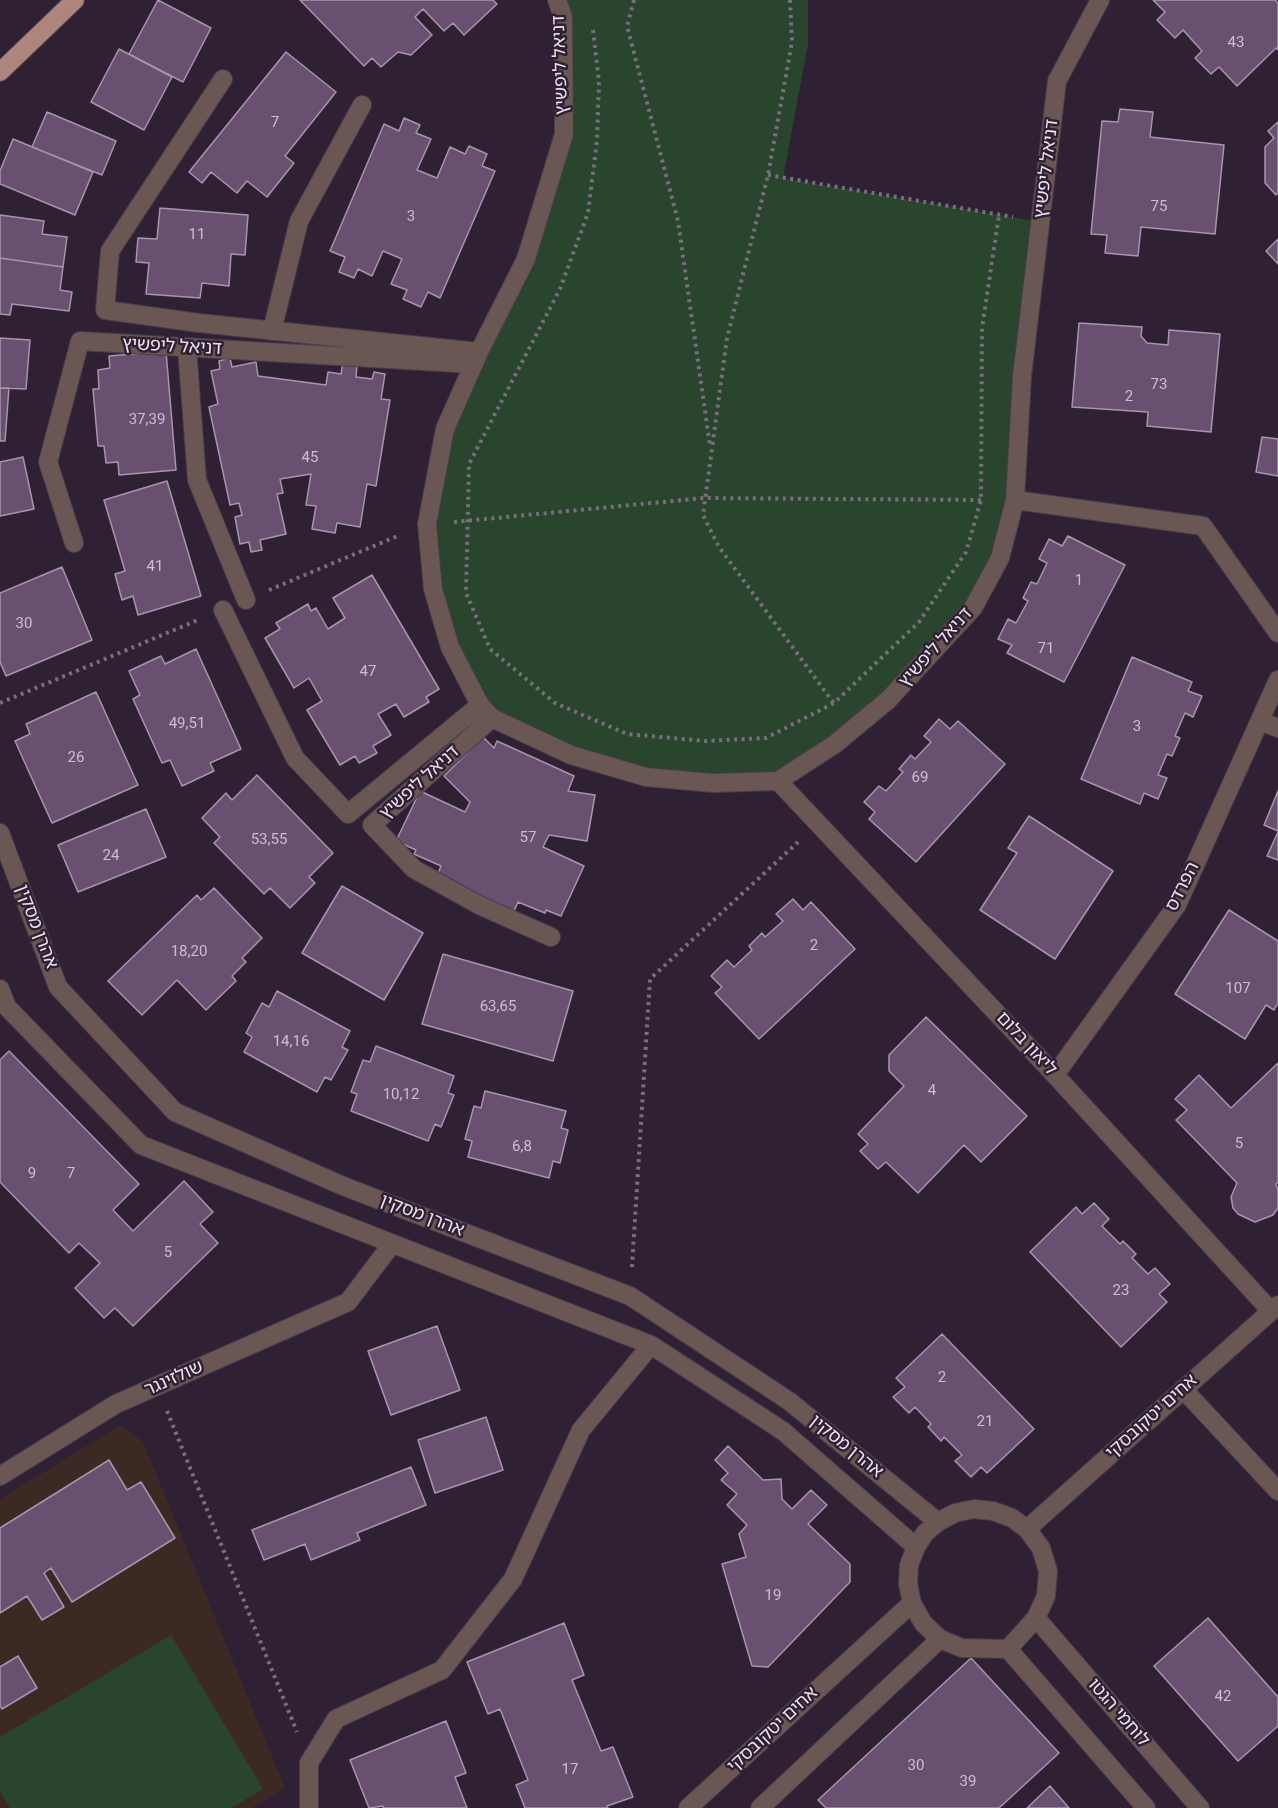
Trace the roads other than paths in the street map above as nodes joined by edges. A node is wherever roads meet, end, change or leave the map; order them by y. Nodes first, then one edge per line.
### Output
1 (75, 0) edge
2 (557, 0) edge
3 (1100, 0) edge
4 (0, 72) edge
5 (223, 79) dead end
6 (362, 105) dead end
7 (272, 331) junction
8 (187, 348) junction
9 (476, 358) junction
10 (1015, 500) junction
11 (74, 543) dead end
12 (246, 600) road end
13 (223, 610) road end
14 (1278, 633) edge
15 (1278, 680) edge
16 (486, 712) junction
17 (1260, 721) junction
18 (1278, 728) edge
19 (778, 781) junction
20 (0, 833) edge
21 (551, 937) dead end
22 (0, 988) edge
23 (1055, 1075) junction
24 (392, 1244) junction
25 (1274, 1308) edge
26 (651, 1345) junction
27 (1183, 1389) junction
28 (0, 1476) edge
29 (1278, 1491) edge
30 (938, 1522) junction
31 (1027, 1529) junction
32 (916, 1547) junction
33 (912, 1603) junction
34 (1036, 1618) junction
35 (940, 1638) junction
36 (1008, 1649) junction
37 (309, 1808) edge
38 (688, 1808) edge
39 (760, 1808) edge
40 (1146, 1808) edge
41 (1200, 1808) edge

1 - 4 main road
2 - 9 street, דניאל ליפשיץ
3 - 10 street, דניאל ליפשיץ
5 - 7 street
6 - 7 street
7 - 9 street
8 - 9 street, דניאל ליפשיץ
8 - 11 street, דניאל ליפשיץ
8 - 12 street
9 - 16 street, דניאל ליפשיץ
10 - 14 street
10 - 19 street, דניאל ליפשיץ
13 - 16 street
15 - 17 street, הפרדס
16 - 19 street
16 - 21 street, דניאל ליפשיץ
17 - 18 street
17 - 23 street, הפרדס
19 - 23 street, ליאון בלום
20 - 30 street, אהרן מסקין
22 - 24 street, אהרן מסקין
23 - 25 street, ליאון בלום
24 - 26 street, אהרן מסקין
24 - 28 street, שולזינגר
25 - 27 street, אחים יטקובסקי
26 - 32 street, אהרן מסקין
26 - 37 street
27 - 29 street
27 - 31 street, אחים יטקובסקי
30 - 31 street
30 - 32 street
31 - 34 street
32 - 33 street
33 - 35 street
33 - 38 street, אחים יטקובסקי
34 - 36 street
34 - 41 street, לוחמי הגטו
35 - 36 street
35 - 39 street
36 - 40 street

